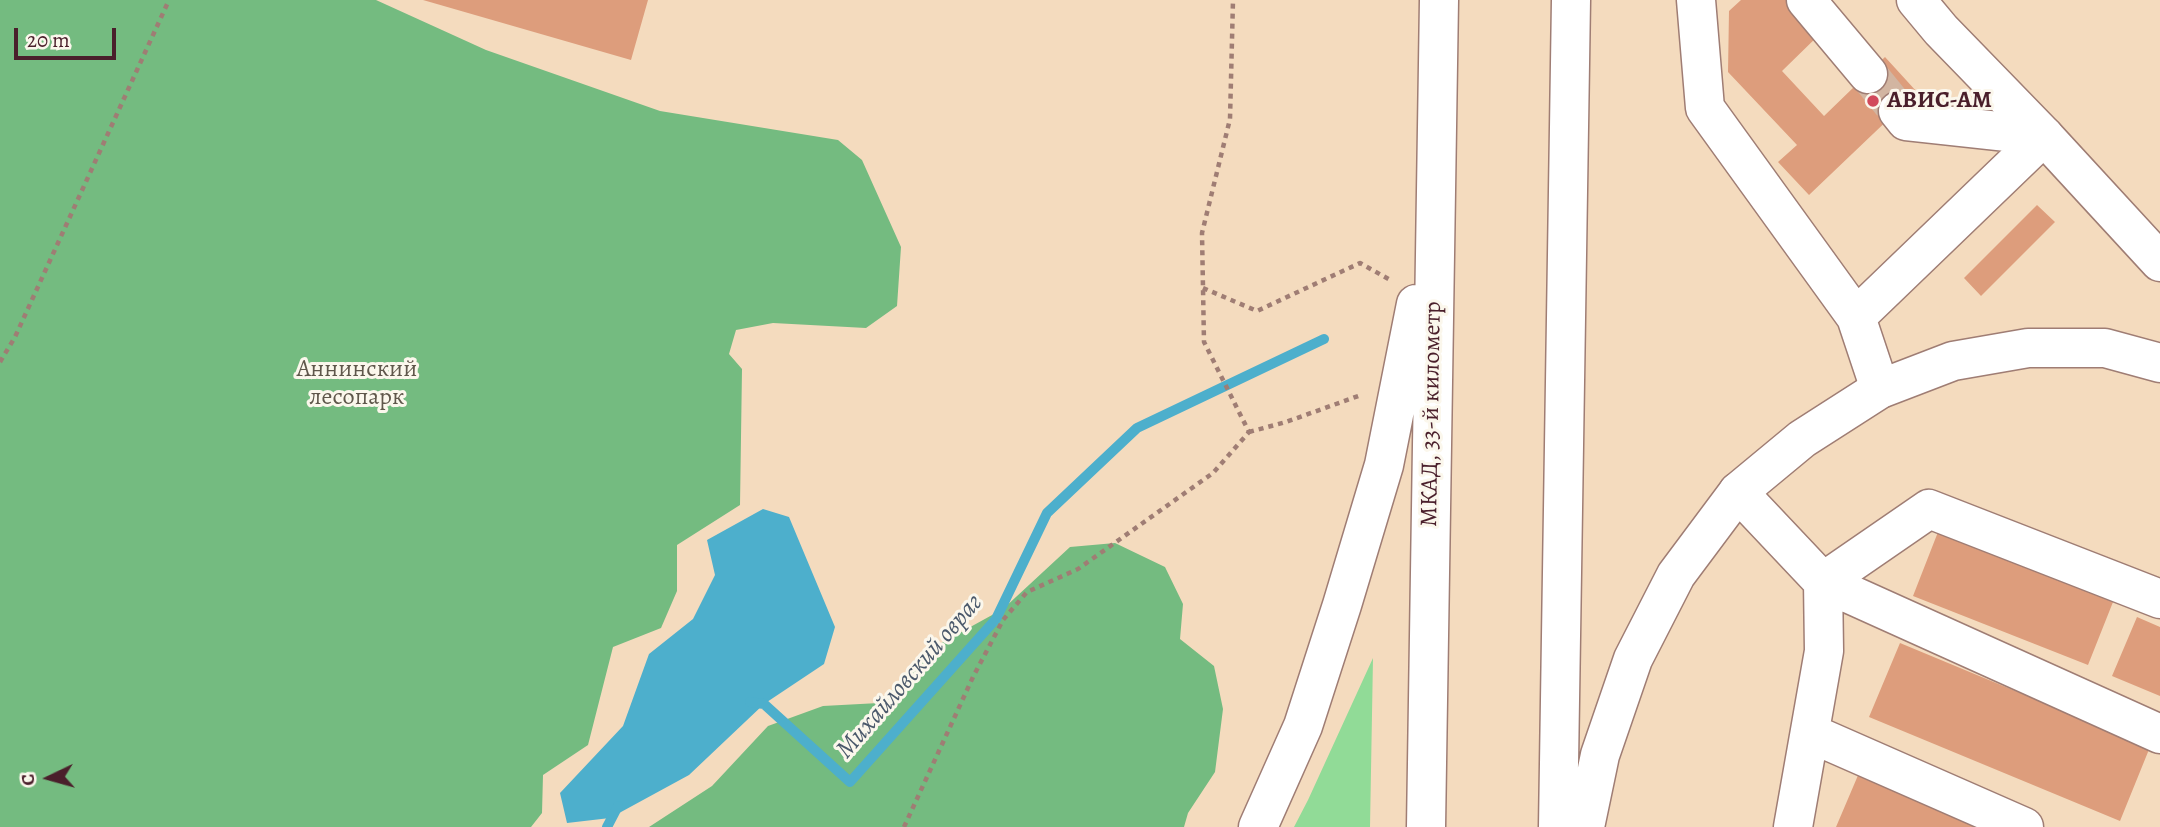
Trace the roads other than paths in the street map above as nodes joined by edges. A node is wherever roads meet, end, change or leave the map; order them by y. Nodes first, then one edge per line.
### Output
1 (1438, 0) edge
2 (1571, 0) edge
3 (1696, 0) edge
4 (1806, 0) edge
5 (1916, 0) edge
6 (1868, 74) tunnel mouth
7 (1898, 111) tunnel mouth
8 (2044, 136) junction
9 (1436, 149) junction
10 (2160, 262) edge
11 (1856, 317) junction
12 (2160, 363) edge
13 (1880, 389) junction
14 (1738, 492) junction
15 (1823, 582) junction
16 (2160, 599) edge
17 (1810, 733) junction
18 (2160, 734) edge
19 (1258, 827) edge
20 (1426, 827) edge
21 (1558, 827) edge
22 (1585, 827) edge
23 (1793, 827) edge
24 (2024, 827) edge

1 - 9 main road, МКАД, 33-й километр
2 - 21 main road
3 - 11 main road
4 - 6 main road
5 - 8 main road
7 - 8 main road
8 - 10 main road
8 - 11 main road
9 - 19 main road
9 - 20 main road, МКАД, 33-й километр
11 - 13 main road
12 - 13 main road
13 - 14 main road
14 - 15 main road
14 - 22 main road
15 - 16 main road
15 - 17 main road
15 - 18 main road
17 - 23 main road
17 - 24 main road

